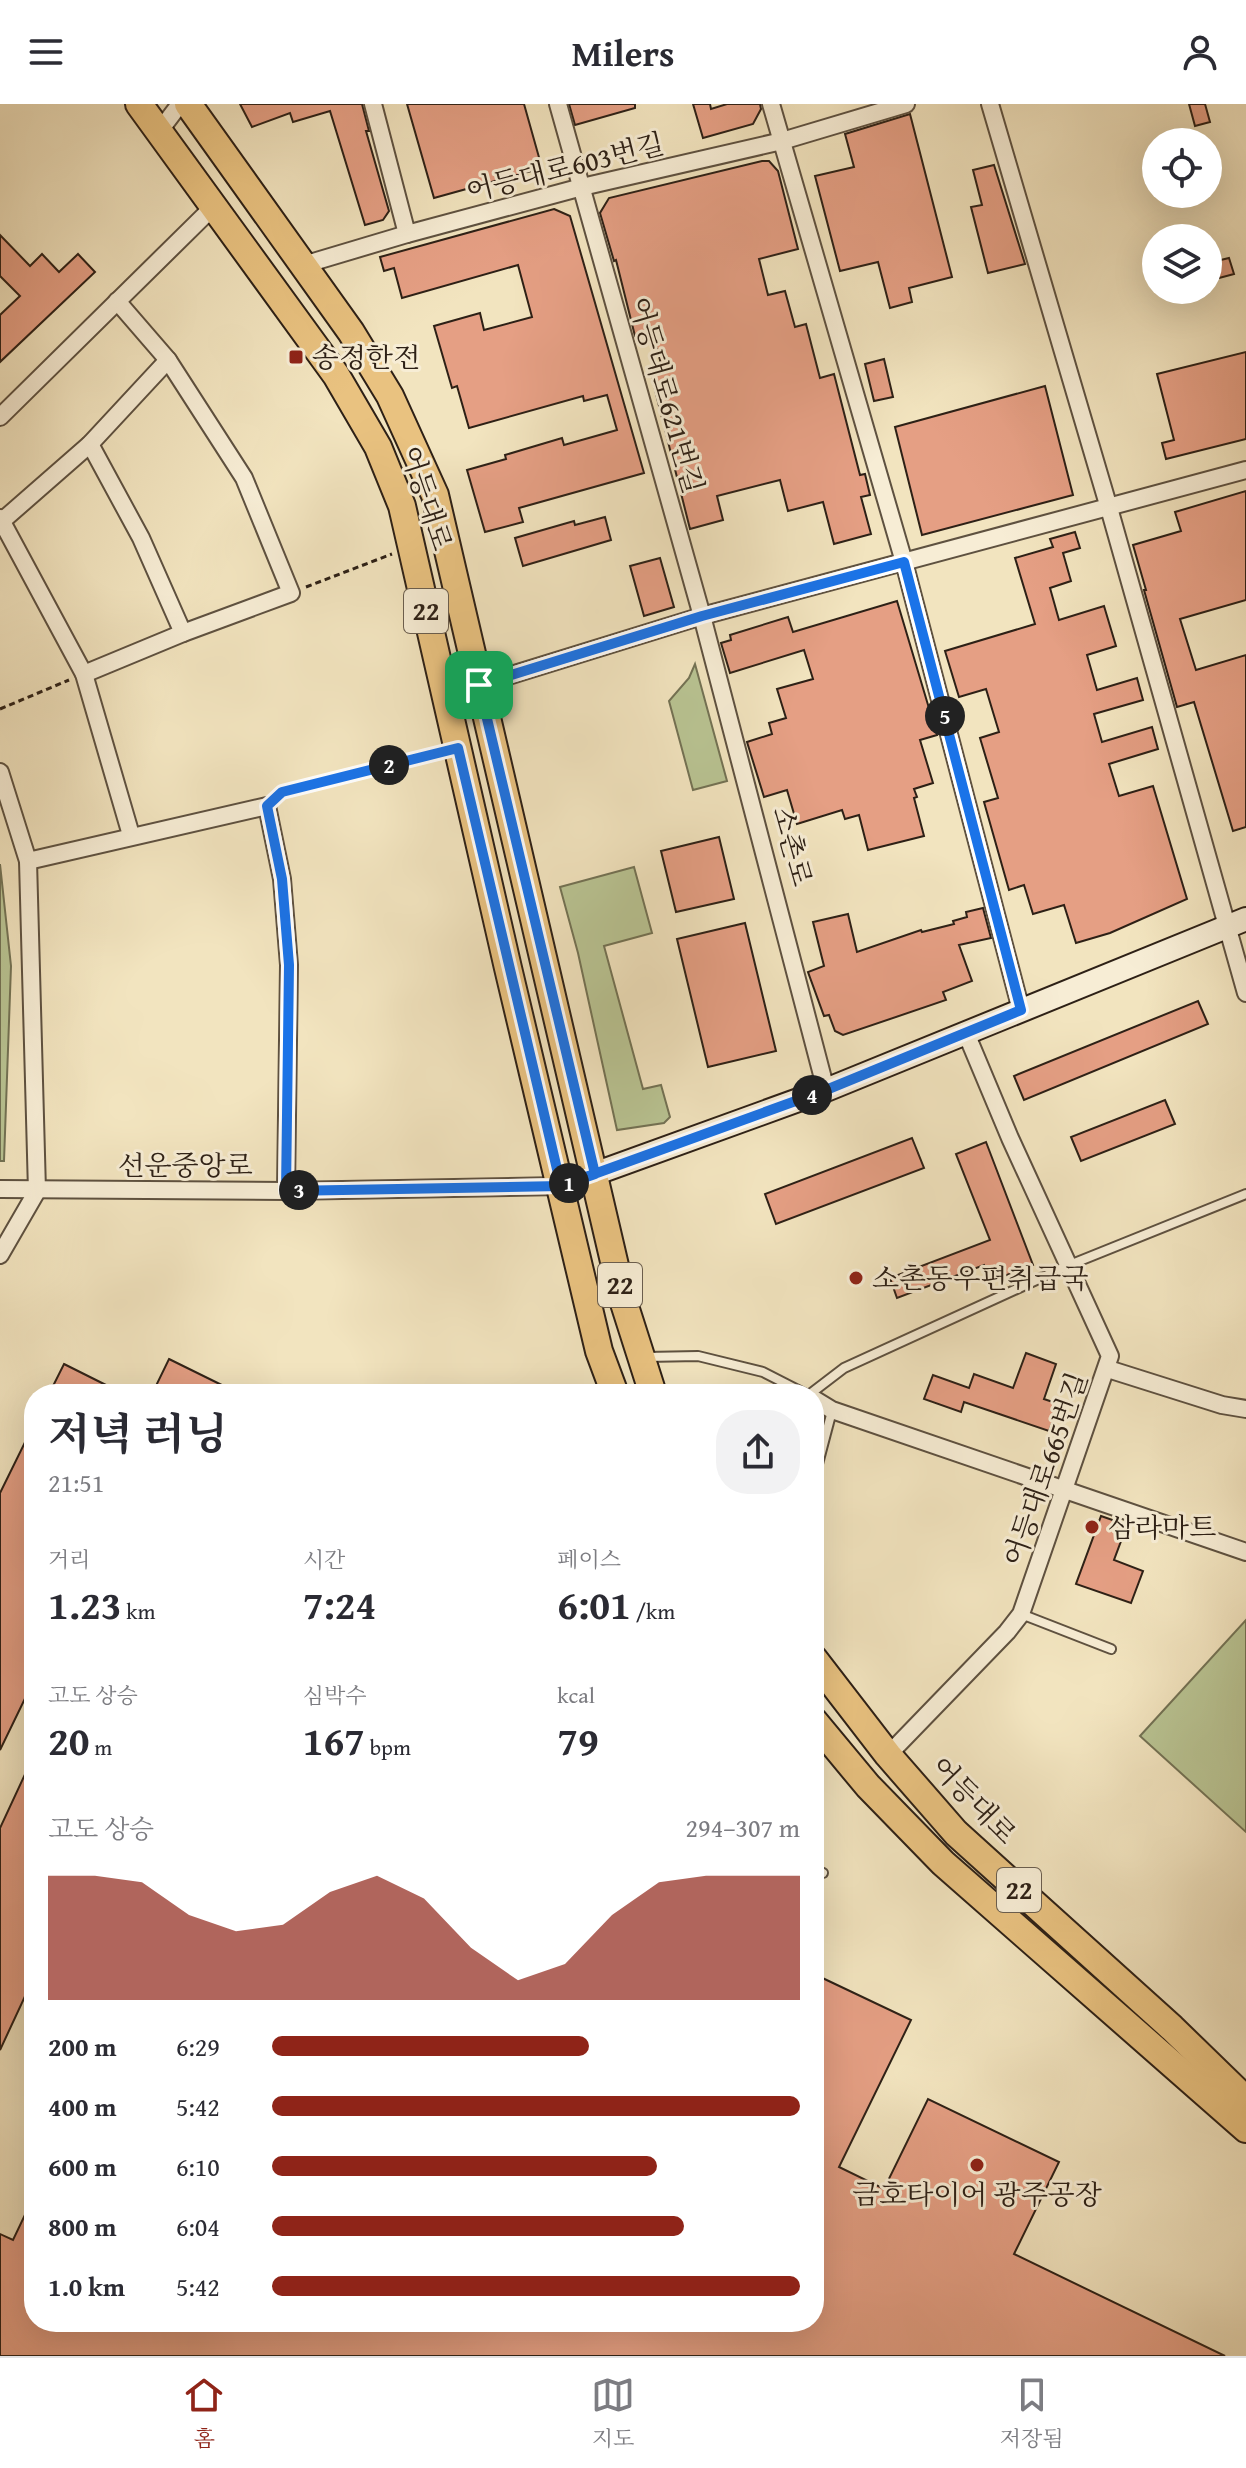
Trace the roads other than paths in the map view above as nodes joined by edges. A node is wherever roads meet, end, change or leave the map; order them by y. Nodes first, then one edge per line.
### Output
1 (139, 104) edge
2 (180, 104) edge
3 (188, 104) edge
4 (373, 104) edge
5 (558, 104) edge
6 (771, 104) edge
7 (906, 104) edge
8 (990, 104) edge
9 (158, 133) junction
10 (782, 141) junction
11 (582, 187) junction
12 (213, 207) junction
13 (407, 234) junction
14 (303, 265) junction
15 (117, 301) junction
16 (168, 360) junction
17 (0, 417) edge
18 (90, 444) junction
19 (1246, 470) edge
20 (1109, 508) junction
21 (1, 519) edge
22 (904, 562) junction
23 (702, 616) junction
24 (183, 633) junction
25 (84, 674) junction
26 (479, 685) junction
27 (0, 772) edge
28 (131, 835) junction
29 (28, 861) junction
30 (1236, 923) edge
31 (1246, 993) edge
32 (1021, 1010) junction
33 (966, 1033) junction
34 (826, 1090) junction
35 (595, 1174) junction
36 (561, 1186) junction
37 (0, 1189) edge
38 (37, 1191) junction
39 (286, 1191) junction
40 (1246, 1194) edge
41 (0, 1255) edge
42 (1067, 1266) junction
43 (641, 1357) junction
44 (1108, 1369) junction
45 (611, 1384) edge
46 (650, 1384) edge
47 (786, 1384) edge
48 (824, 1384) edge
49 (824, 1405) edge
50 (1246, 1409) edge
51 (832, 1410) junction
52 (824, 1441) edge
53 (1065, 1490) junction
54 (1246, 1552) edge
55 (1021, 1614) junction
56 (1111, 1649) dead end
57 (824, 1672) edge
58 (824, 1733) edge
59 (888, 1755) junction
60 (1172, 2028) junction
61 (1175, 2067) junction
62 (1246, 2081) edge
63 (1246, 2100) edge
64 (1246, 2129) edge
65 (1246, 2148) edge

1 - 9 main road, 어등대로 / 22
2 - 9 street
3 - 14 main road, 어등대로 / 22
4 - 13 street
5 - 11 street, 어등대로621번길
6 - 10 street
7 - 10 street, 어등대로603번길
8 - 20 street
9 - 12 main road, 어등대로 / 22
10 - 11 street, 어등대로603번길
10 - 22 street
11 - 13 street, 어등대로603번길
11 - 23 street, 어등대로621번길
12 - 15 street
12 - 36 main road, 어등대로 / 22
13 - 14 street, 어등대로603번길
14 - 26 main road, 어등대로 / 22
15 - 16 street
15 - 17 street
16 - 18 street
16 - 24 street
18 - 21 street
18 - 24 street
19 - 20 street
20 - 22 street
20 - 30 street
21 - 25 street
22 - 23 street
22 - 32 street
23 - 26 street
23 - 34 street, 소촌로
24 - 25 street
25 - 28 street
26 - 35 main road, 어등대로 / 22
27 - 29 street
28 - 29 street
28 - 39 street
29 - 38 street
30 - 31 street
30 - 32 street
32 - 33 street
33 - 34 street
33 - 42 street, 어등대로665번길
34 - 35 street
35 - 36 street
35 - 43 main road, 어등대로 / 22
36 - 39 street, 선운중앙로
36 - 45 main road, 어등대로 / 22
37 - 38 street, 선운중앙로
38 - 39 street, 선운중앙로
38 - 41 street
40 - 42 lane
42 - 44 street, 어등대로665번길
42 - 48 lane
43 - 46 main road, 어등대로 / 22
43 - 47 lane
44 - 50 street
44 - 53 street, 어등대로665번길
49 - 51 street
51 - 52 lane
51 - 53 street
53 - 54 street
53 - 55 street, 어등대로665번길
55 - 56 lane
55 - 59 street, 어등대로665번길
57 - 59 main road, 어등대로 / 22
58 - 61 main road, 22
59 - 60 main road, 어등대로 / 22
60 - 62 main road
60 - 63 main road, 어등대로 / 22
61 - 64 main road, 22
61 - 65 main road

